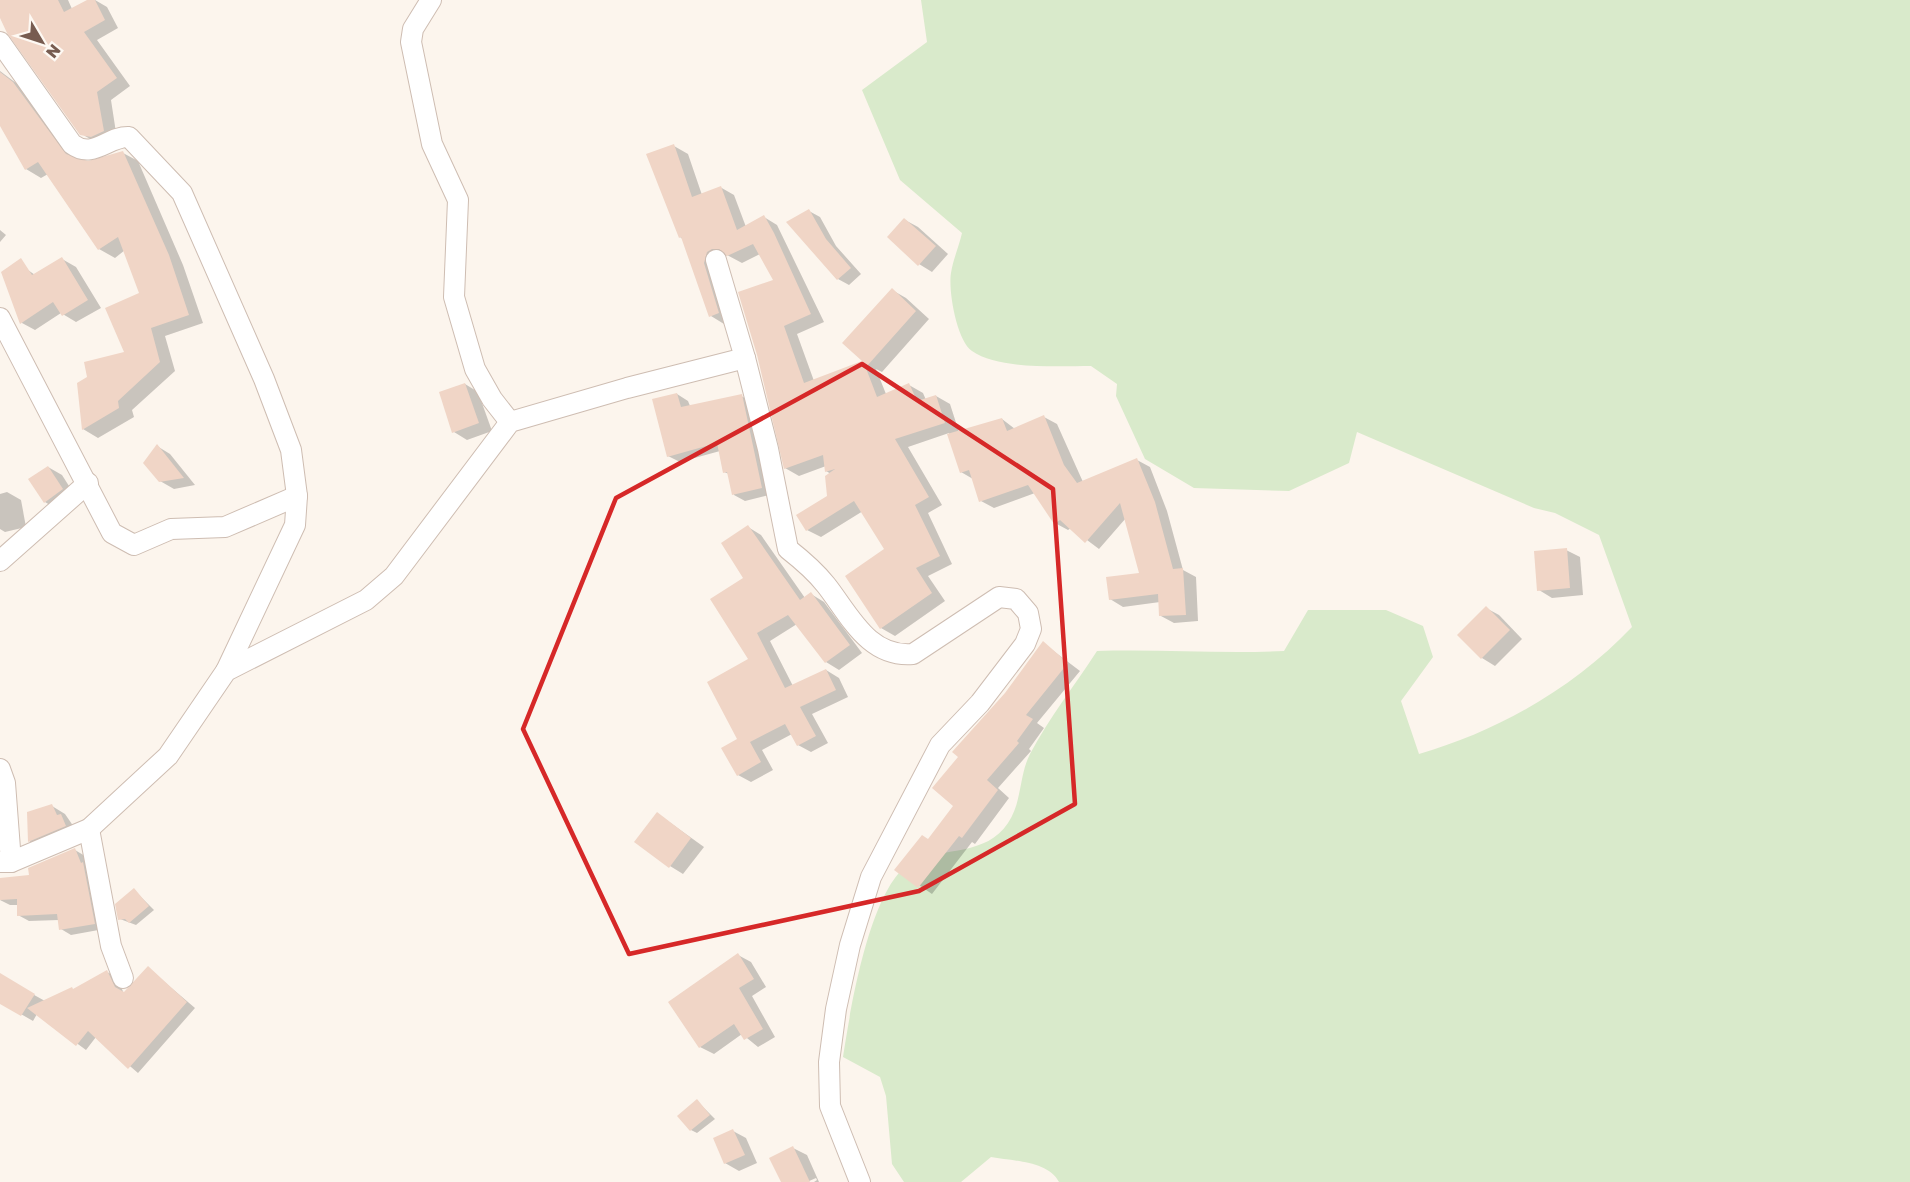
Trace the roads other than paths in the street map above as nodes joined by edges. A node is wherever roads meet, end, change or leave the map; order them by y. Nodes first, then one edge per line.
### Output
1 (431, 0) edge
2 (0, 42) edge
3 (716, 260) dead end
4 (0, 318) edge
5 (745, 358) junction
6 (510, 422) junction
7 (88, 483) junction
8 (297, 496) junction
9 (0, 561) edge
10 (226, 671) junction
11 (0, 768) edge
12 (89, 829) junction
13 (5, 862) edge
14 (123, 978) dead end
15 (860, 1182) edge

1 - 6 street
2 - 8 street
3 - 5 street
4 - 7 street
5 - 6 street
5 - 15 street
6 - 10 street
7 - 8 street
7 - 9 street
8 - 10 street
10 - 12 street
11 - 13 street
12 - 13 street
12 - 14 street

